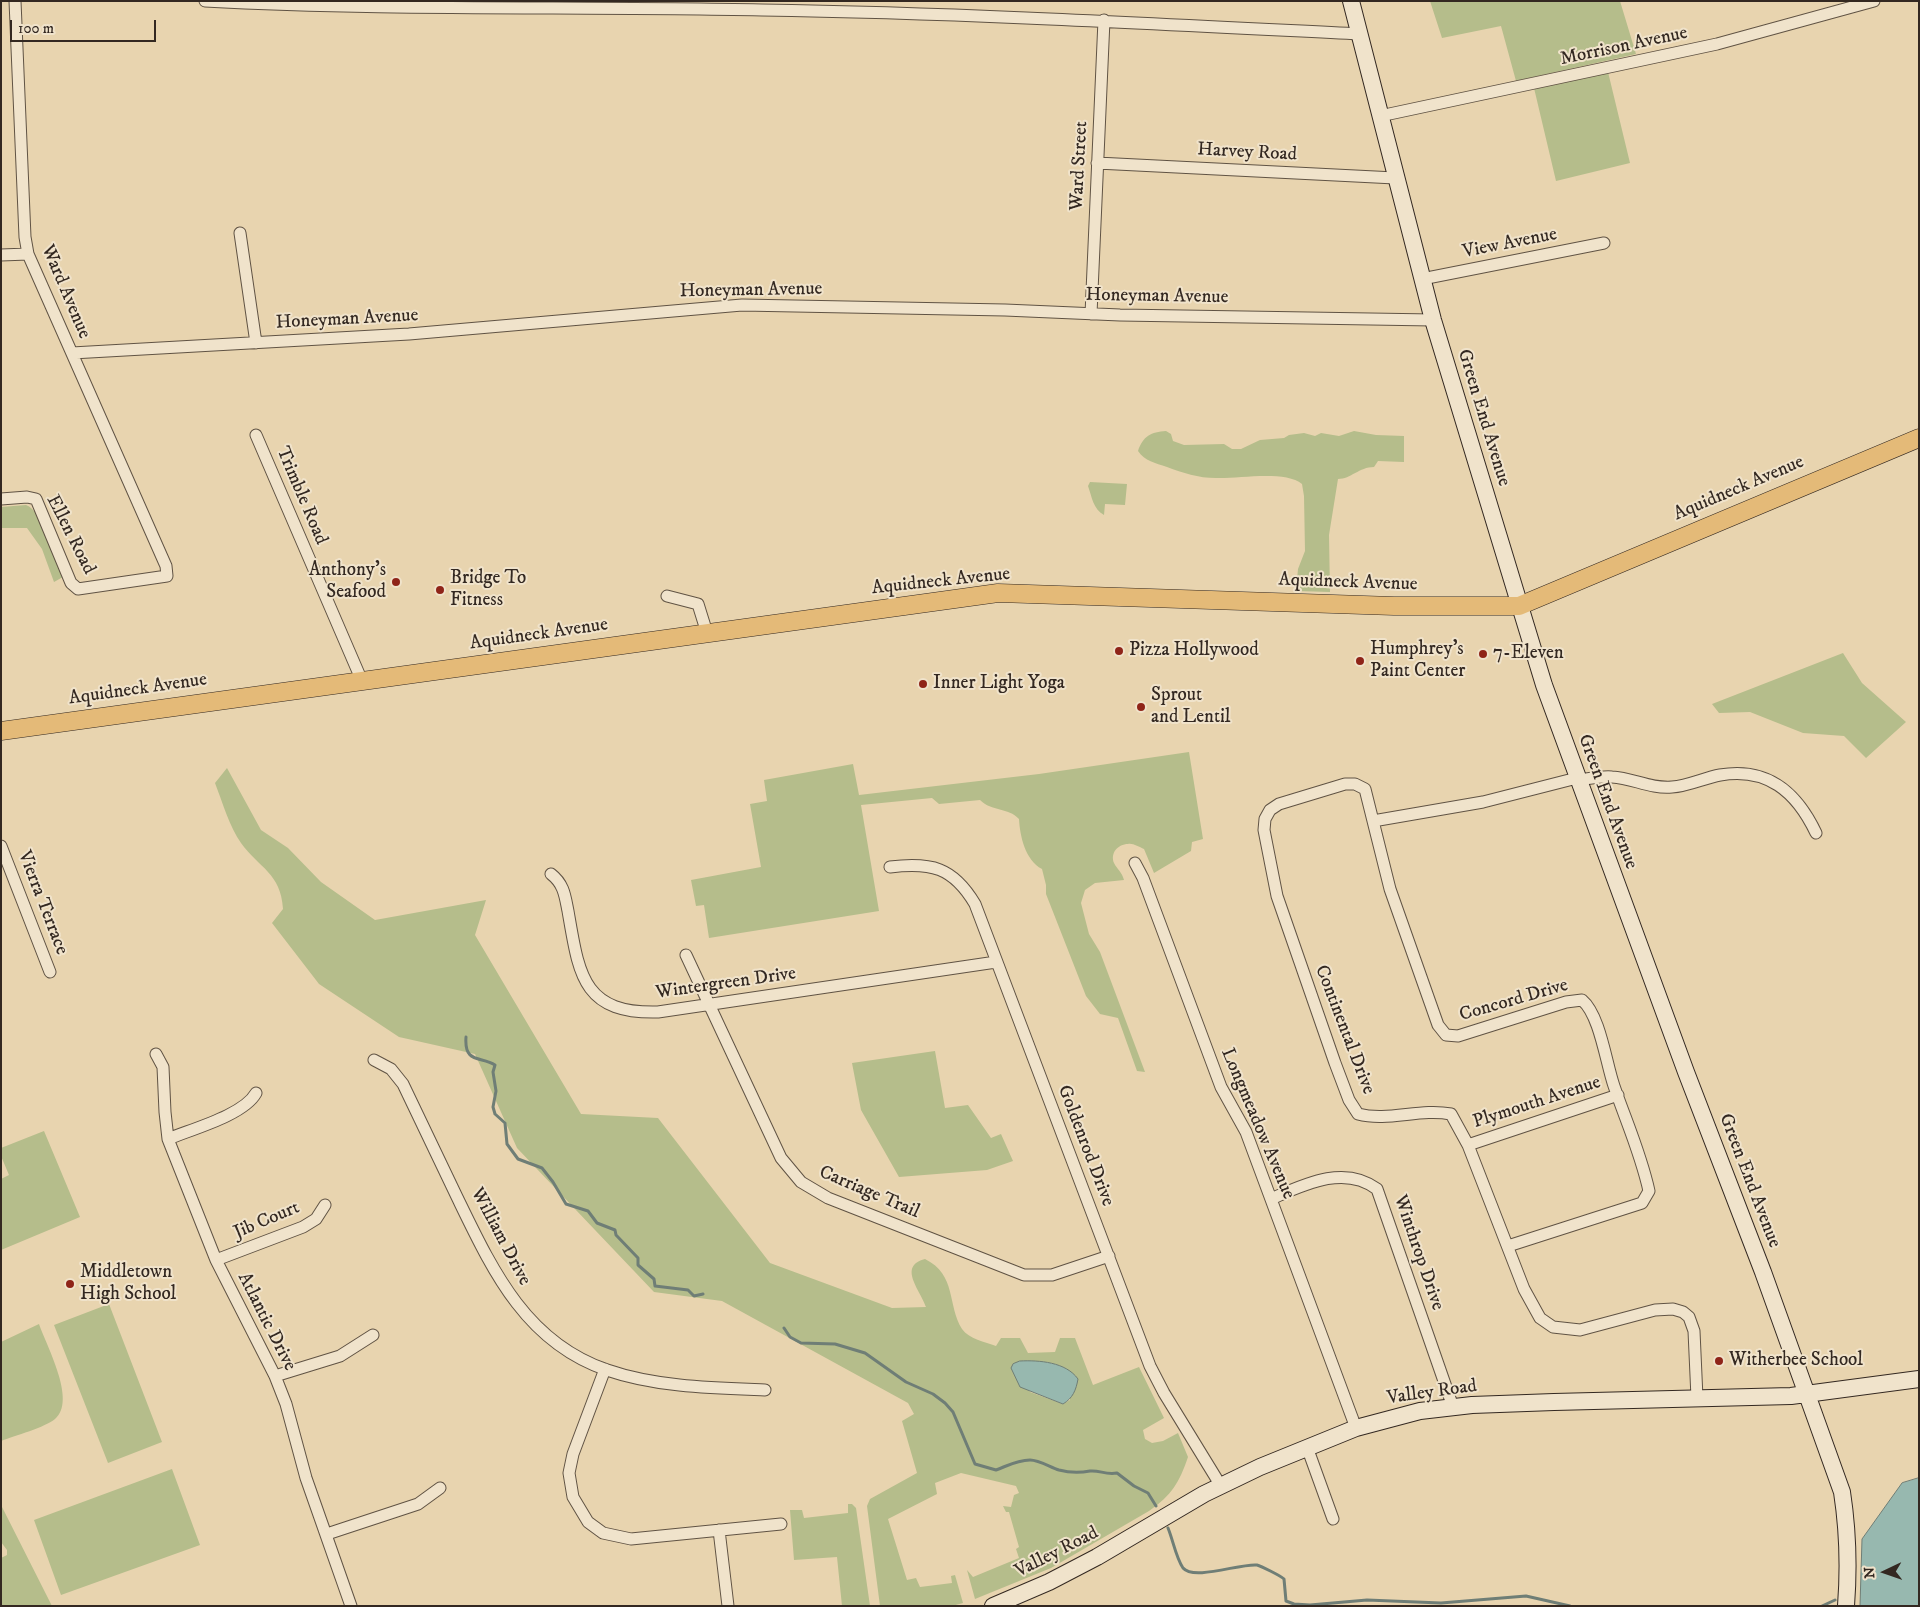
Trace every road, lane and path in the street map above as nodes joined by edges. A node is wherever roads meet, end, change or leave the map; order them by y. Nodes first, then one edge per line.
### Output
1 (15, 1) edge
2 (205, 1) edge
3 (1351, 1) edge
4 (1874, 1) edge
5 (1104, 20) junction
6 (1360, 34) junction
7 (1380, 116) junction
8 (1097, 163) junction
9 (1395, 178) junction
10 (240, 233) dead end
11 (1604, 243) dead end
12 (28, 254) junction
13 (1, 255) edge
14 (1422, 279) junction
15 (1091, 314) junction
16 (1433, 320) junction
17 (256, 343) junction
18 (72, 353) junction
19 (256, 435) dead end
20 (1919, 438) edge
21 (1, 498) edge
22 (167, 576) joint
23 (667, 596) dead end
24 (1519, 606) junction
25 (707, 634) junction
26 (362, 681) junction
27 (1, 731) edge
28 (1577, 779) junction
29 (1373, 820) junction
30 (1816, 833) dead end
31 (1, 846) edge
32 (1135, 863) dead end
33 (890, 867) dead end
34 (551, 874) dead end
35 (686, 955) dead end
36 (996, 962) junction
37 (50, 972) dead end
38 (710, 1005) junction
39 (156, 1054) dead end
40 (374, 1060) dead end
41 (256, 1093) dead end
42 (1618, 1095) junction
43 (168, 1139) junction
44 (1468, 1145) junction
45 (1271, 1199) junction
46 (325, 1205) dead end
47 (1508, 1246) junction
48 (1109, 1256) junction
49 (216, 1260) junction
50 (373, 1335) dead end
51 (605, 1369) junction
52 (275, 1376) junction
53 (1919, 1379) edge
54 (765, 1390) dead end
55 (1807, 1394) junction
56 (1698, 1398) junction
57 (1453, 1407) junction
58 (1356, 1428) junction
59 (1307, 1447) junction
60 (1221, 1486) junction
61 (440, 1488) dead end
62 (1333, 1519) dead end
63 (781, 1524) dead end
64 (719, 1530) junction
65 (327, 1534) junction
66 (350, 1606) edge
67 (728, 1606) edge
68 (993, 1606) edge
69 (1846, 1606) edge

1 - 12 street, Ward Avenue
2 - 5 street
3 - 6 main road, Green End Avenue
4 - 7 street, Morrison Avenue
5 - 6 street
5 - 8 street, Ward Street
6 - 7 main road, Green End Avenue
7 - 9 main road, Green End Avenue
8 - 9 street, Harvey Road
8 - 15 street, Ward Street
9 - 14 main road, Green End Avenue
10 - 17 street
11 - 14 street, View Avenue
12 - 13 street
12 - 18 street, Ward Avenue
14 - 16 main road, Green End Avenue
15 - 16 street, Honeyman Avenue
15 - 17 street, Honeyman Avenue
16 - 24 main road, Green End Avenue
17 - 18 street, Honeyman Avenue
18 - 22 street, Ward Avenue
19 - 26 street, Trimble Road
20 - 24 main road, Aquidneck Avenue
21 - 22 street, Ellen Road
23 - 25 street
24 - 25 main road, Aquidneck Avenue
24 - 28 main road, Green End Avenue
25 - 26 main road, Aquidneck Avenue
26 - 27 main road, Aquidneck Avenue
28 - 29 street
28 - 30 street
28 - 55 main road, Green End Avenue
29 - 42 street, Concord Drive
29 - 44 street, Continental Drive
31 - 37 street, Vierra Terrace
32 - 45 street, Longmeadow Avenue
33 - 36 street, Goldenrod Drive
34 - 38 street, Wintergreen Drive
35 - 38 street, Carriage Trail
36 - 38 street, Wintergreen Drive
36 - 48 street, Goldenrod Drive
38 - 48 street, Carriage Trail
39 - 43 street, Atlantic Drive
40 - 51 street, William Drive
41 - 43 street
42 - 44 street, Plymouth Avenue
42 - 47 street, Concord Drive
43 - 49 street, Atlantic Drive
44 - 47 street, Continental Drive
45 - 57 street, Winthrop Drive
45 - 58 street, Longmeadow Avenue
46 - 49 street, Jib Court
47 - 56 street, Continental Drive
48 - 60 street, Goldenrod Drive
49 - 52 street, Atlantic Drive
50 - 52 street
51 - 54 street, William Drive
51 - 64 street
52 - 65 street, Atlantic Drive
53 - 55 main road, Valley Road
55 - 56 main road, Valley Road
55 - 69 main road, Green End Avenue
56 - 57 main road, Valley Road
57 - 58 main road, Valley Road
58 - 59 main road, Valley Road
59 - 60 main road, Valley Road
59 - 62 street
60 - 68 main road, Valley Road
61 - 65 street
63 - 64 street
64 - 67 street
65 - 66 street, Atlantic Drive

